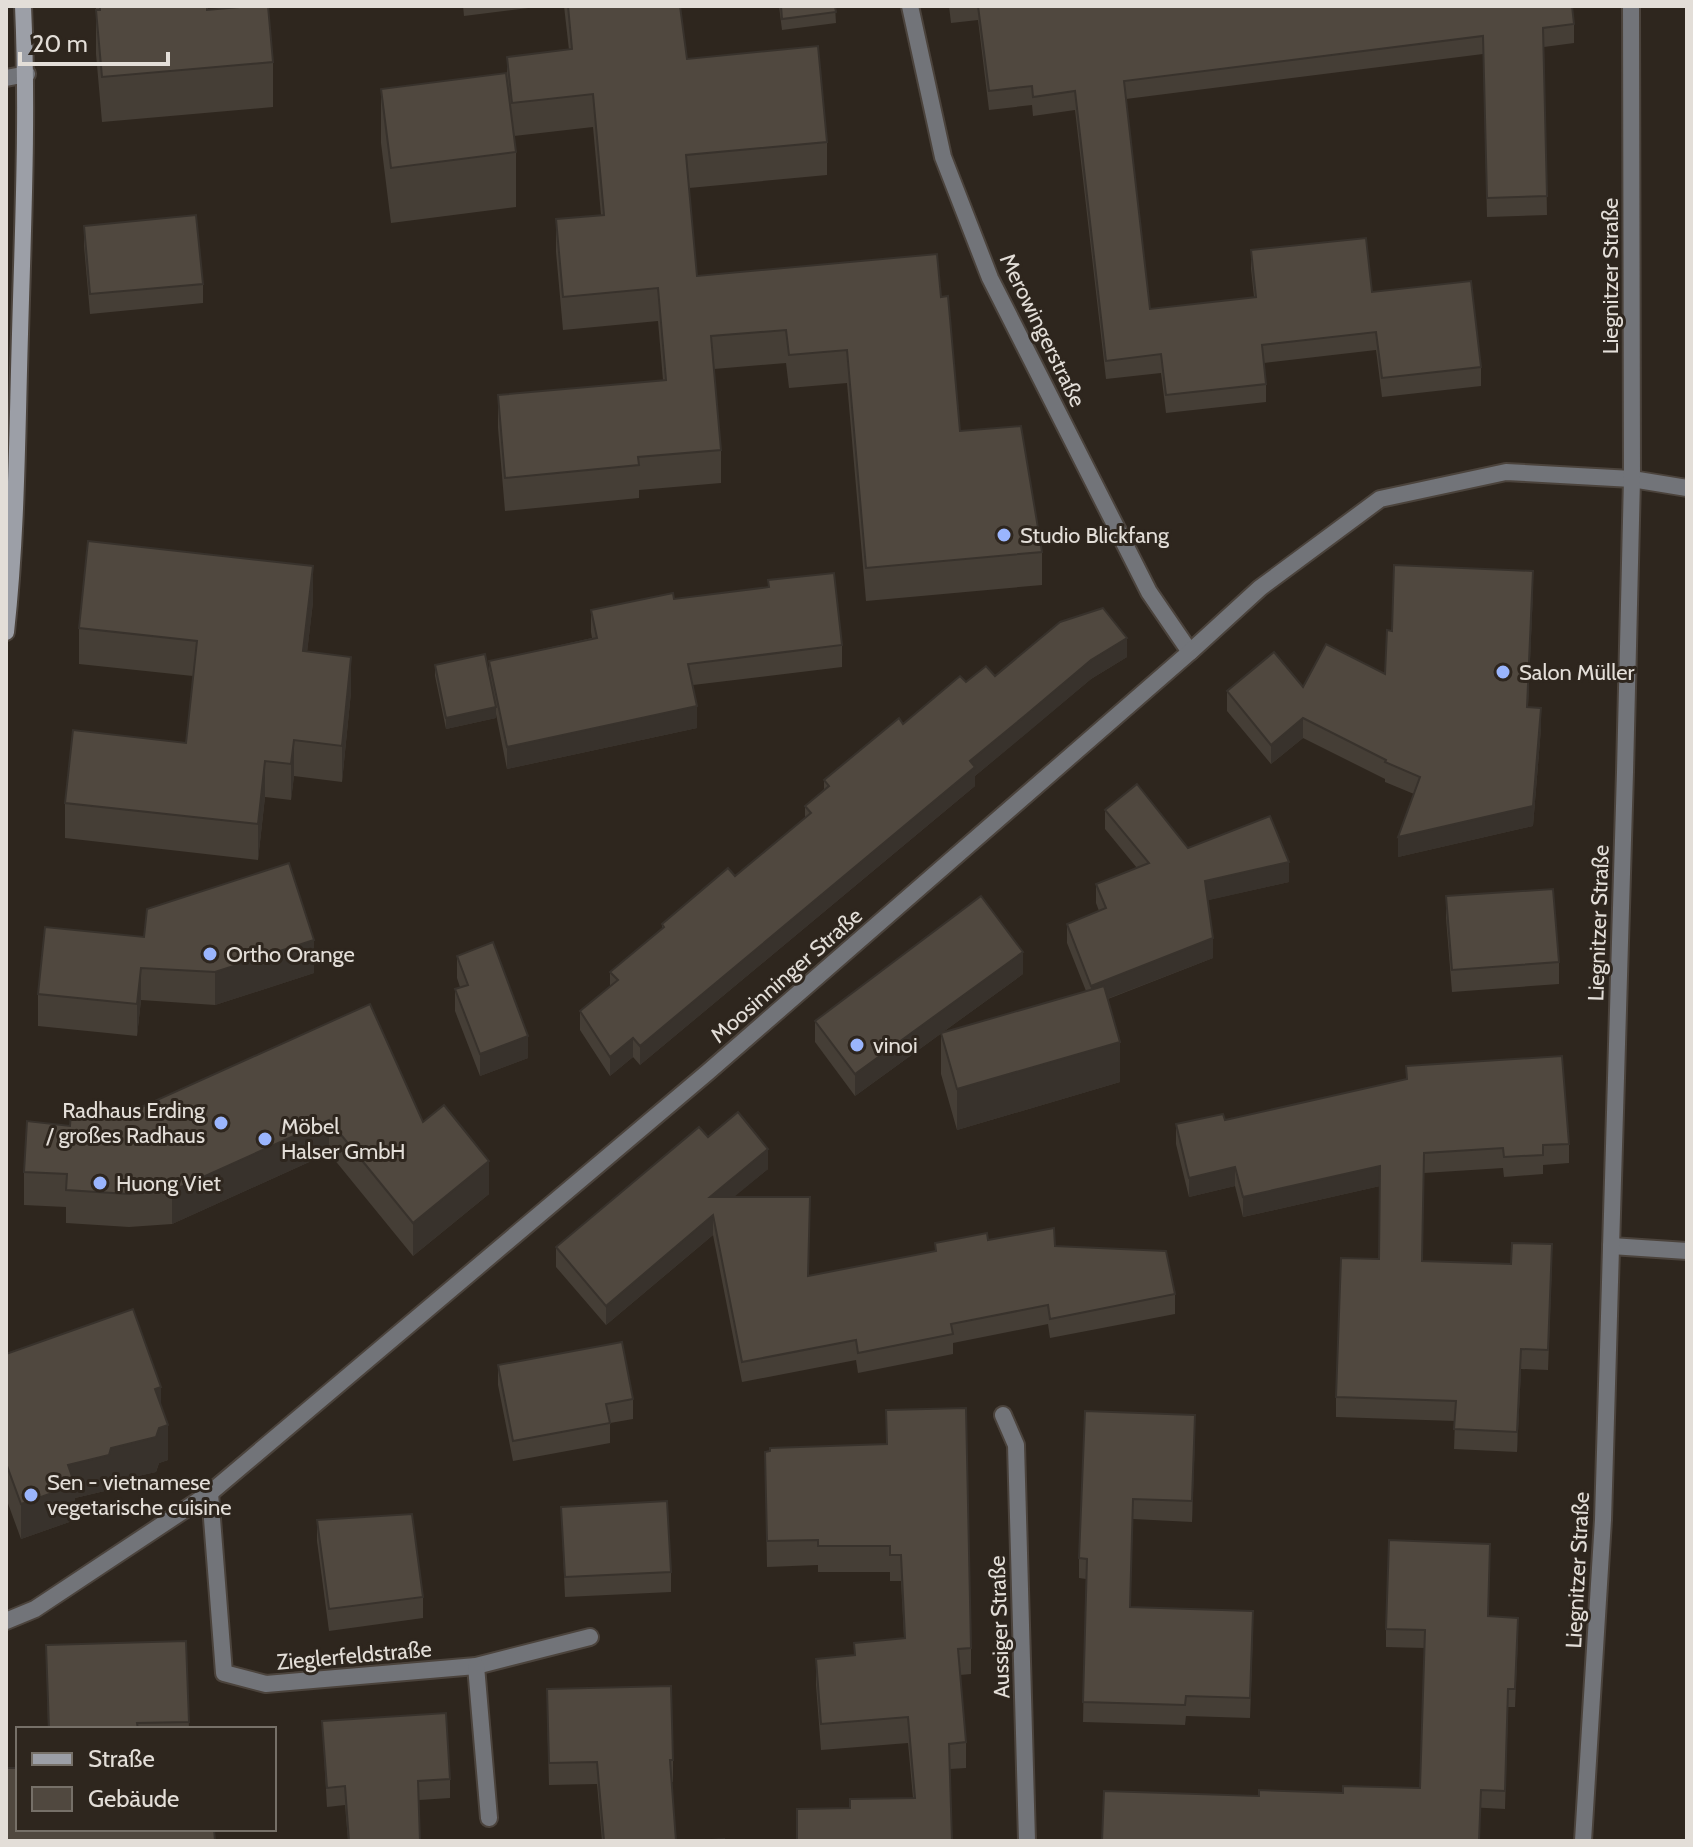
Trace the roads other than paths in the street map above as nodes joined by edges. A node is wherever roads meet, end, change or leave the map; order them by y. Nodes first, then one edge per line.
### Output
1 (23, 6) edge
2 (910, 6) edge
3 (1631, 6) edge
4 (27, 74) junction
5 (6, 78) edge
6 (1632, 479) junction
7 (1687, 488) edge
8 (6, 632) edge
9 (1190, 652) junction
10 (1611, 1246) junction
11 (1687, 1251) edge
12 (1003, 1415) dead end
13 (210, 1493) junction
14 (6, 1621) edge
15 (590, 1637) dead end
16 (476, 1666) junction
17 (489, 1818) dead end
18 (1027, 1841) edge
19 (1583, 1841) edge

1 - 4 street
2 - 9 street, Merowingerstraße
3 - 6 street, Liegnitzer Straße
4 - 5 street
4 - 8 street
6 - 7 street, Moosinninger Straße
6 - 9 street, Moosinninger Straße
6 - 10 street, Liegnitzer Straße
9 - 13 street, Moosinninger Straße
10 - 11 street
10 - 19 street, Liegnitzer Straße
12 - 18 street, Aussiger Straße
13 - 14 street, Moosinninger Straße
13 - 16 street, Zieglerfeldstraße
15 - 16 street, Zieglerfeldstraße
16 - 17 street

